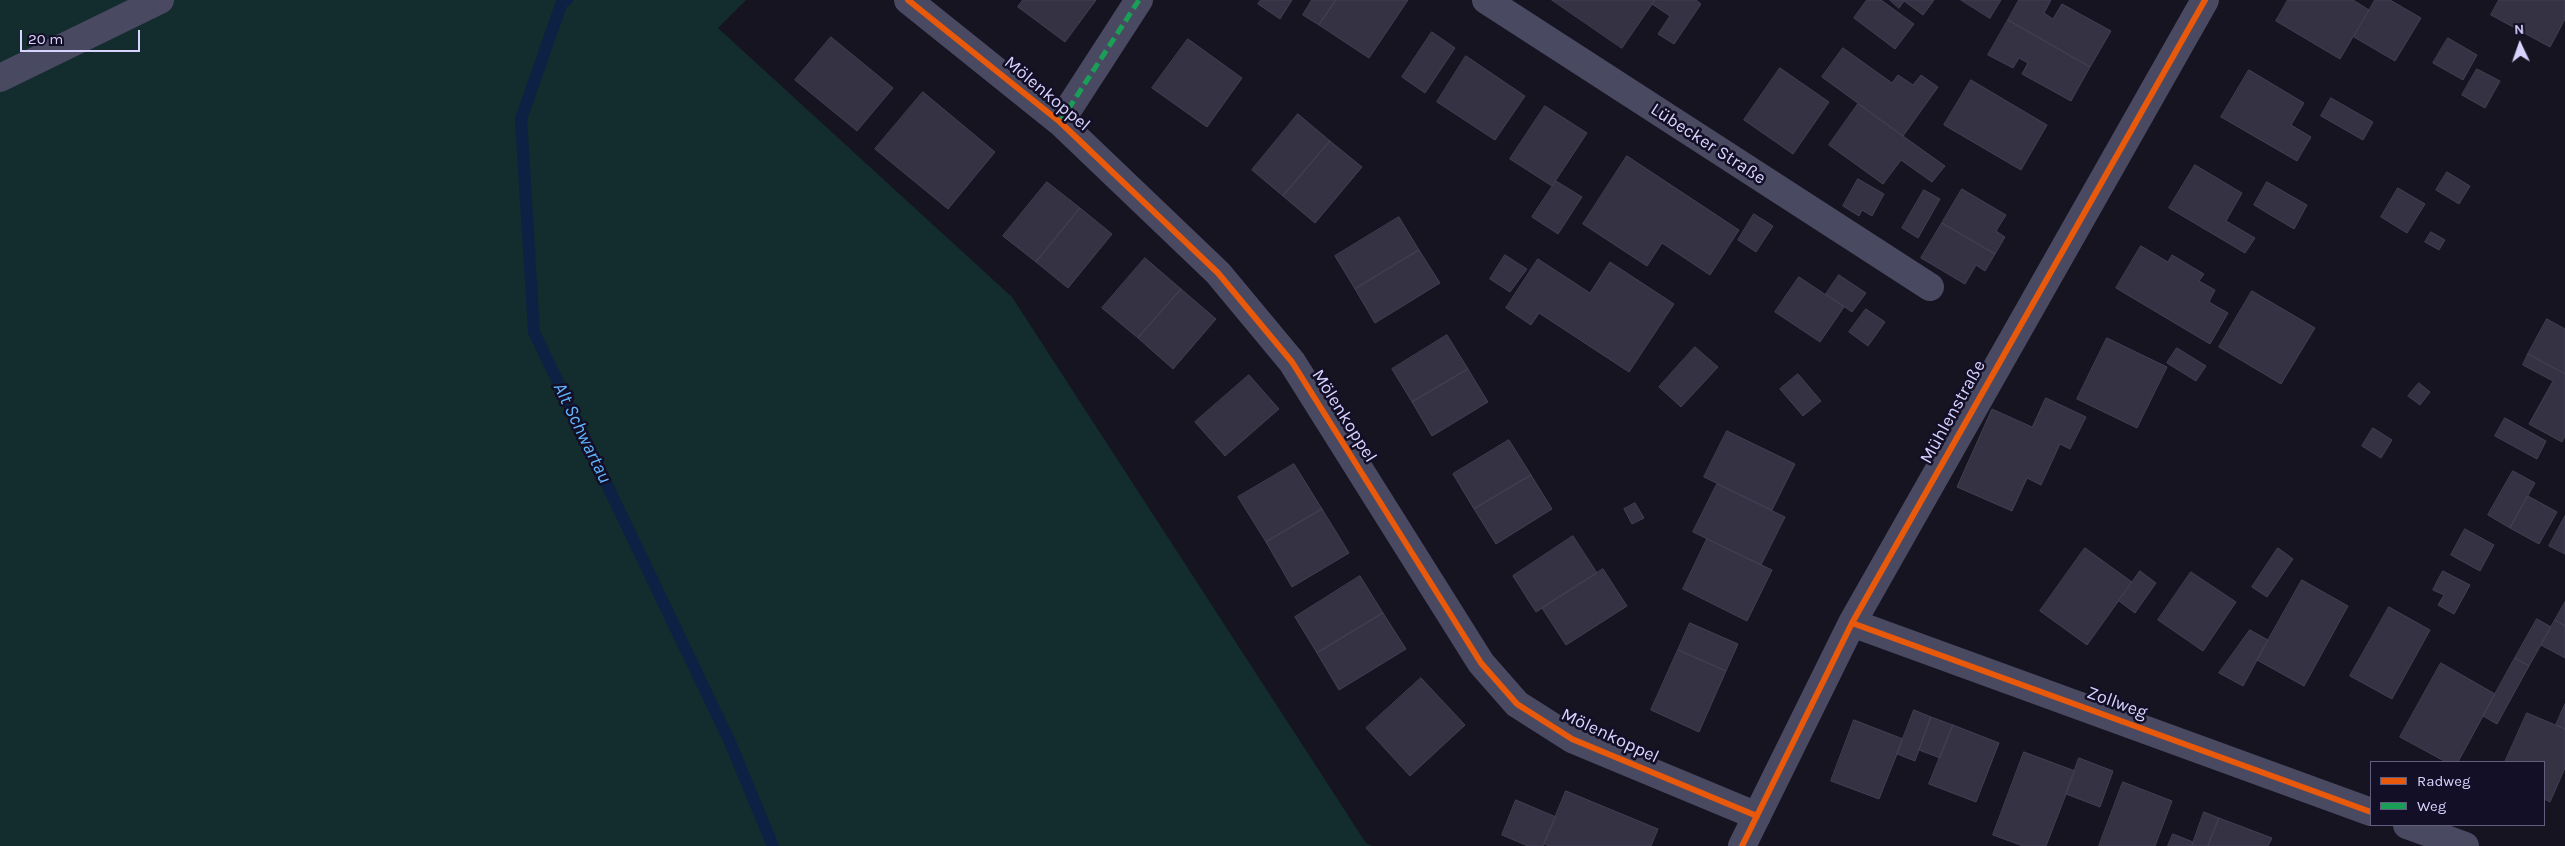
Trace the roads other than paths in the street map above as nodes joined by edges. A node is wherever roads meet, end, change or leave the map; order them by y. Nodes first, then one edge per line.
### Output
1 (160, 0) edge
2 (908, 0) edge
3 (1139, 0) edge
4 (1486, 0) edge
5 (2205, 0) edge
6 (0, 78) edge
7 (1060, 122) junction
8 (1930, 287) dead end
9 (1852, 623) junction
10 (2370, 812) edge
11 (1757, 816) junction
12 (2410, 826) edge
13 (1742, 846) edge
14 (2465, 846) edge

1 - 6 street
2 - 7 street, Mölenkoppel
3 - 7 street, Mölenkoppel
4 - 8 street, Lübecker Straße
5 - 9 street, Mühlenstraße
7 - 11 street, Mölenkoppel
9 - 10 street, Zollweg
9 - 11 street, Mühlenstraße
11 - 13 street, Mühlenstraße
12 - 14 street

